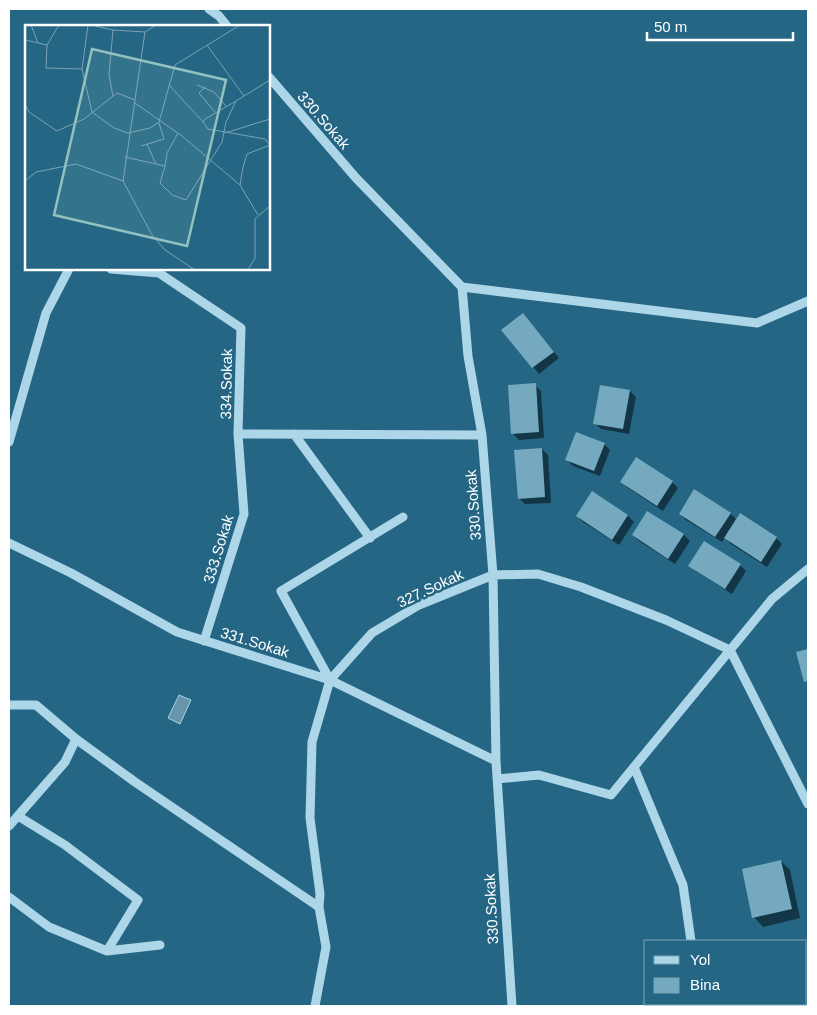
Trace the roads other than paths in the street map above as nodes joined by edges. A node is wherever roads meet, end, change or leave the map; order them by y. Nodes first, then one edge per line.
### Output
1 (209, 9) edge
2 (226, 25) edge
3 (270, 78) edge
4 (69, 270) edge
5 (123, 270) edge
6 (462, 287) junction
7 (808, 301) edge
8 (238, 434) junction
9 (294, 434) junction
10 (482, 434) junction
11 (9, 442) edge
12 (403, 517) dead end
13 (370, 538) junction
14 (9, 543) edge
15 (808, 569) edge
16 (493, 576) junction
17 (204, 641) junction
18 (730, 650) junction
19 (330, 680) junction
20 (9, 705) edge
21 (76, 739) junction
22 (496, 761) junction
23 (634, 768) junction
24 (498, 779) junction
25 (808, 804) edge
26 (18, 816) junction
27 (9, 826) edge
28 (9, 897) edge
29 (319, 907) junction
30 (691, 940) edge
31 (160, 946) dead end
32 (107, 950) junction
33 (315, 1006) edge
34 (512, 1006) edge

1 - 2 street
3 - 6 street, 330.Sokak
4 - 11 street
5 - 8 street, 334.Sokak
6 - 7 street
6 - 10 street, 330.Sokak
8 - 9 street, 334.Sokak
8 - 17 street, 333.Sokak
9 - 10 street, 334.Sokak
9 - 13 street
10 - 16 street, 330.Sokak
12 - 13 street
13 - 19 street
14 - 17 street, 331.Sokak
15 - 18 street
16 - 18 street, 327.Sokak
16 - 19 street, 327.Sokak
16 - 22 street, 330.Sokak
17 - 19 street, 331.Sokak
18 - 23 street
18 - 25 street
19 - 22 street, 331.Sokak
19 - 29 street, 327.Sokak
20 - 21 street
21 - 26 street
21 - 29 street
22 - 24 street, 330.Sokak
23 - 24 street
23 - 30 street
24 - 34 street, 330.Sokak
26 - 27 street
26 - 32 street
28 - 32 street
29 - 33 street, 327.Sokak
31 - 32 street

